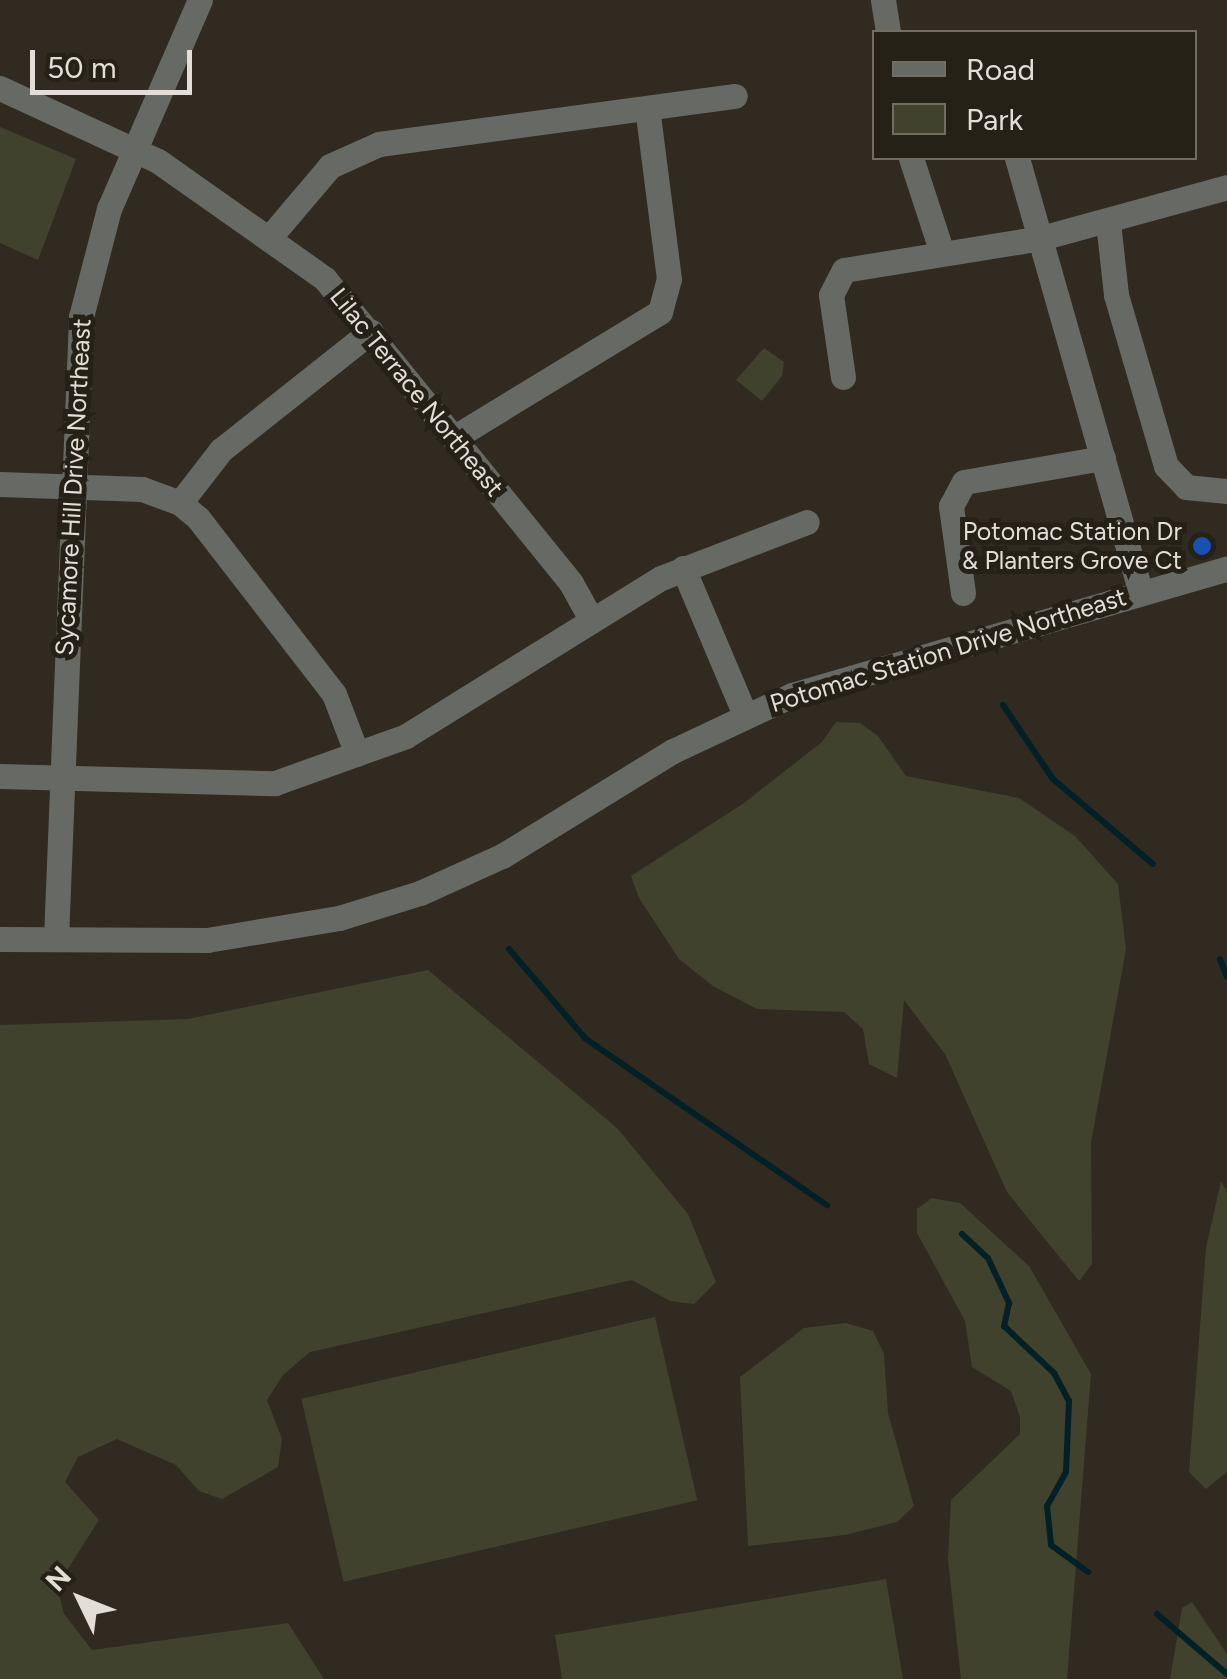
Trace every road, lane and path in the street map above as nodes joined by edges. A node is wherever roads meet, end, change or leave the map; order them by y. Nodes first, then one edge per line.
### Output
1 (200, 0) edge
2 (884, 0) edge
3 (888, 30) edge
4 (0, 88) edge
5 (735, 96) dead end
6 (647, 108) junction
7 (135, 150) junction
8 (912, 160) edge
9 (1018, 160) edge
10 (1227, 187) edge
11 (1108, 222) junction
12 (269, 238) junction
13 (1041, 238) junction
14 (942, 253) junction
15 (371, 331) junction
16 (843, 378) dead end
17 (455, 437) junction
18 (1103, 458) junction
19 (0, 484) edge
20 (71, 486) junction
21 (1227, 490) edge
22 (180, 503) junction
23 (807, 522) dead end
24 (683, 568) junction
25 (1227, 568) edge
26 (1140, 590) junction
27 (962, 593) dead end
28 (590, 618) junction
29 (744, 715) junction
30 (357, 754) junction
31 (0, 776) edge
32 (60, 778) junction
33 (56, 938) junction
34 (0, 939) edge

1 - 7 street, Sycamore Hill Drive Northeast
2 - 3 street
4 - 7 street, Lilac Terrace Northeast
5 - 6 street
6 - 12 street
6 - 17 street
7 - 12 street, Lilac Terrace Northeast
7 - 20 street, Sycamore Hill Drive Northeast
8 - 14 street
9 - 13 street
10 - 11 street
11 - 13 street
11 - 21 street
12 - 15 street, Lilac Terrace Northeast
13 - 14 street
13 - 18 street
14 - 16 street
15 - 17 street, Lilac Terrace Northeast
15 - 22 street
17 - 28 street, Lilac Terrace Northeast
18 - 26 street
18 - 27 street
19 - 20 street
20 - 22 street
20 - 32 street, Sycamore Hill Drive Northeast
22 - 30 street
23 - 24 street
24 - 28 street
24 - 29 street
25 - 26 street, Potomac Station Drive Northeast
26 - 29 street, Potomac Station Drive Northeast
28 - 30 street
29 - 33 street, Potomac Station Drive Northeast
30 - 32 street
31 - 32 street
32 - 33 street, Sycamore Hill Drive Northeast
33 - 34 street, Potomac Station Drive Northeast

